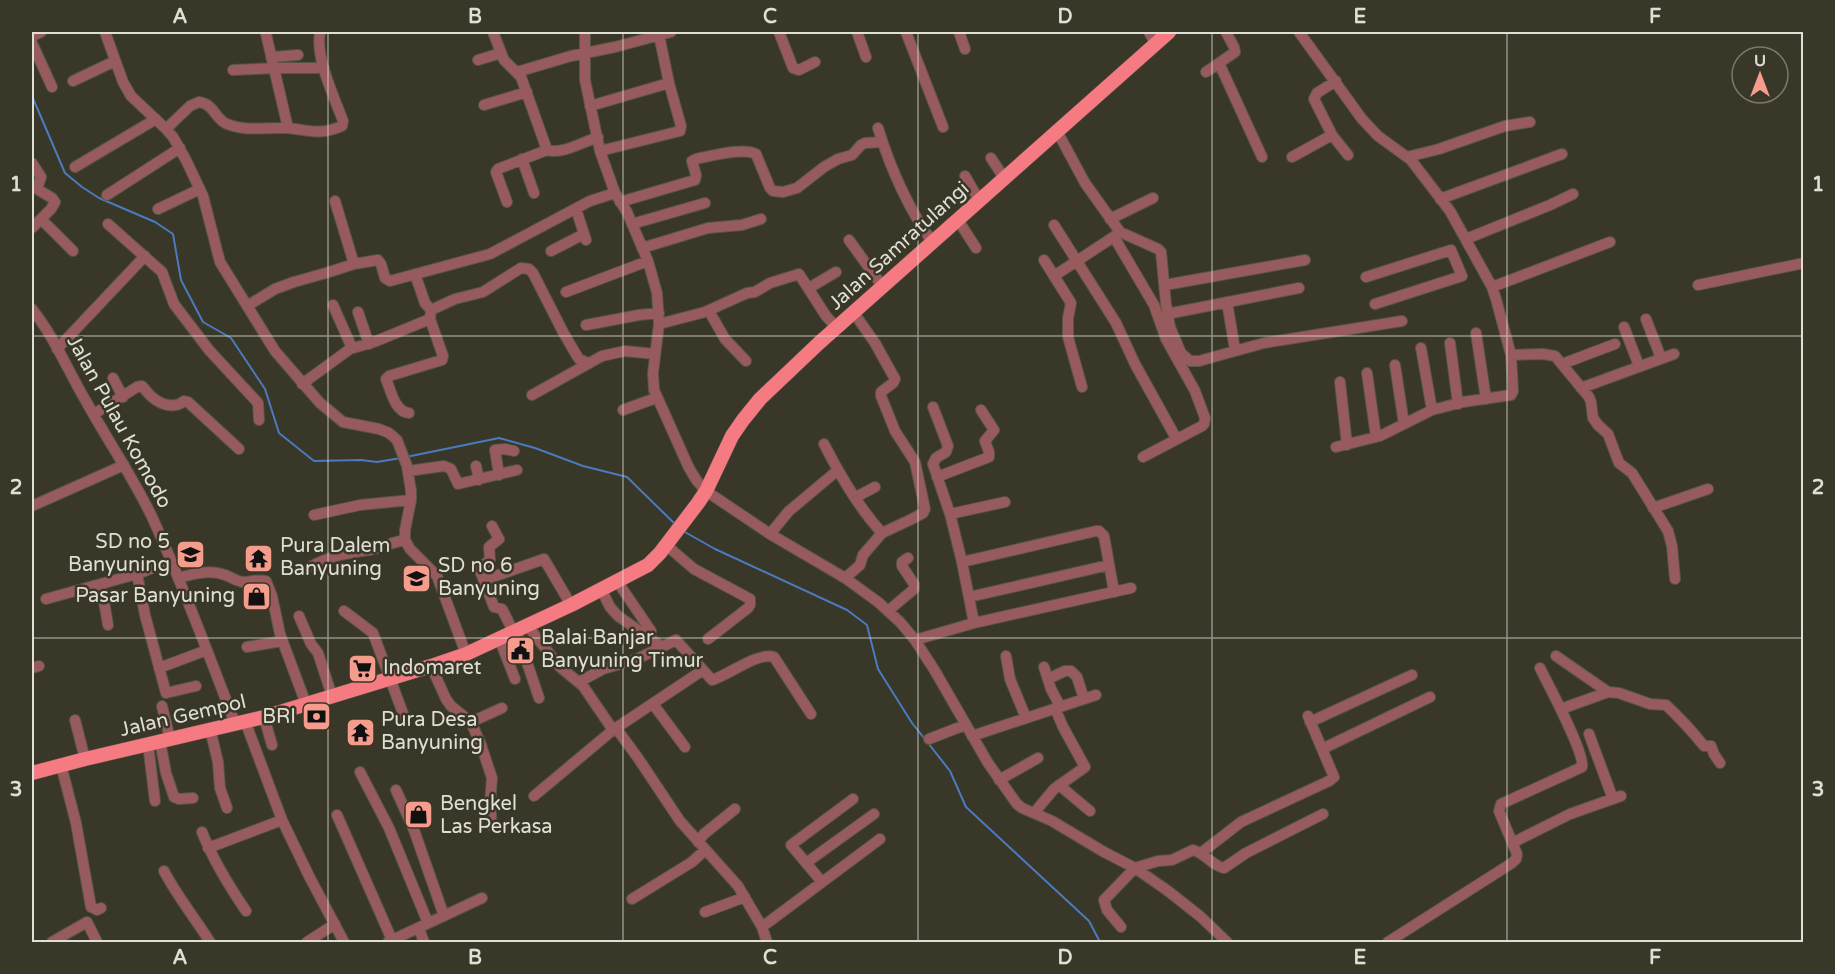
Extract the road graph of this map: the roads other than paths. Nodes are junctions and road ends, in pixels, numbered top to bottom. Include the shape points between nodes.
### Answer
1 (41, 32) edge
2 (105, 32) edge
3 (320, 32) edge
4 (493, 32) edge
5 (585, 32) edge
6 (671, 32) edge
7 (780, 32) edge
8 (857, 32) edge
9 (906, 32) edge
10 (959, 32) edge
11 (1169, 32) edge
12 (1226, 32) edge
13 (1299, 32) edge
14 (266, 34) dead end
15 (659, 34) junction
16 (32, 36) edge
17 (1152, 37) edge
18 (32, 44) edge
19 (965, 49) dead end
20 (501, 53) junction
21 (585, 54) junction
22 (298, 55) dead end
23 (866, 57) dead end
24 (478, 60) dead end
25 (115, 61) junction
26 (272, 62) junction
27 (815, 62) dead end
28 (1219, 63) junction
29 (324, 68) junction
30 (233, 70) dead end
31 (517, 72) junction
32 (1206, 72) dead end
33 (73, 81) dead end
34 (1336, 81) junction
35 (669, 83) junction
36 (52, 87) dead end
37 (527, 92) junction
38 (484, 105) dead end
39 (590, 106) junction
40 (156, 119) junction
41 (1530, 122) dead end
42 (943, 127) dead end
43 (288, 128) junction
44 (878, 128) dead end
45 (166, 129) junction
46 (1057, 131) junction
47 (1332, 135) junction
48 (598, 138) junction
49 (882, 142) junction
50 (180, 148) junction
51 (547, 150) junction
52 (600, 151) junction
53 (1562, 154) dead end
54 (1348, 155) dead end
55 (1262, 157) dead end
56 (1292, 157) dead end
57 (1407, 157) junction
58 (990, 158) dead end
59 (522, 159) junction
60 (32, 163) edge
61 (75, 167) dead end
62 (965, 176) dead end
63 (1004, 178) junction
64 (200, 189) junction
65 (534, 193) dead end
66 (1573, 194) dead end
67 (107, 195) dead end
68 (617, 197) junction
69 (1153, 198) dead end
70 (1440, 199) junction
71 (979, 200) junction
72 (335, 201) dead end
73 (507, 202) dead end
74 (705, 203) dead end
75 (158, 209) dead end
76 (576, 209) junction
77 (41, 219) junction
78 (761, 219) dead end
79 (1110, 219) junction
80 (958, 220) junction
81 (108, 224) dead end
82 (632, 224) junction
83 (1054, 225) dead end
84 (32, 228) edge
85 (1117, 235) junction
86 (1466, 239) junction
87 (849, 240) dead end
88 (1610, 242) dead end
89 (933, 243) junction
90 (642, 248) junction
91 (976, 248) dead end
92 (1472, 249) junction
93 (73, 250) dead end
94 (551, 251) dead end
95 (145, 256) junction
96 (1455, 259) junction
97 (1044, 260) dead end
98 (648, 261) junction
99 (1077, 261) junction
100 (1305, 261) dead end
101 (1803, 263) edge
102 (354, 264) junction
103 (836, 272) dead end
104 (415, 274) junction
105 (1054, 276) junction
106 (1366, 277) dead end
107 (1164, 285) junction
108 (1698, 285) dead end
109 (883, 287) junction
110 (1492, 287) junction
111 (809, 288) junction
112 (1299, 288) dead end
113 (566, 292) dead end
114 (1227, 302) junction
115 (1375, 304) dead end
116 (333, 305) dead end
117 (247, 306) junction
118 (32, 309) edge
119 (709, 310) junction
120 (358, 312) dead end
121 (854, 313) junction
122 (1167, 314) junction
123 (431, 315) junction
124 (659, 319) junction
125 (1646, 319) dead end
126 (1402, 321) dead end
127 (586, 325) dead end
128 (1624, 327) dead end
129 (837, 328) junction
130 (1476, 333) dead end
131 (1450, 343) dead end
132 (369, 344) junction
133 (1614, 344) dead end
134 (352, 348) junction
135 (1420, 348) dead end
136 (57, 349) junction
137 (1235, 350) junction
138 (655, 354) junction
139 (1674, 354) dead end
140 (1511, 355) junction
141 (1661, 358) junction
142 (746, 361) dead end
143 (588, 363) junction
144 (1562, 364) junction
145 (1395, 365) dead end
146 (1639, 366) junction
147 (1367, 373) dead end
148 (112, 378) dead end
149 (1340, 382) dead end
150 (302, 384) junction
151 (1082, 387) dead end
152 (1581, 388) junction
153 (532, 395) dead end
154 (123, 397) junction
155 (656, 398) junction
156 (1486, 399) junction
157 (1458, 404) junction
158 (933, 407) dead end
159 (623, 410) dead end
160 (981, 410) dead end
161 (1432, 410) junction
162 (409, 413) dead end
163 (94, 414) junction
164 (259, 420) dead end
165 (1404, 424) junction
166 (1376, 437) junction
167 (1176, 438) junction
168 (824, 444) dead end
169 (240, 449) dead end
170 (514, 451) dead end
171 (1143, 457) dead end
172 (124, 465) junction
173 (476, 466) dead end
174 (407, 469) junction
175 (838, 470) junction
176 (517, 471) dead end
177 (500, 475) junction
178 (938, 477) junction
179 (479, 480) junction
180 (875, 487) dead end
181 (1708, 489) dead end
182 (706, 491) junction
183 (856, 497) junction
184 (411, 500) junction
185 (1005, 502) dead end
186 (32, 506) edge
187 (1653, 508) junction
188 (950, 513) junction
189 (314, 515) dead end
190 (689, 516) joint
191 (492, 526) dead end
192 (882, 533) junction
193 (770, 534) junction
194 (405, 540) junction
195 (666, 545) junction
196 (908, 558) dead end
197 (171, 561) junction
198 (962, 562) junction
199 (1109, 565) junction
200 (310, 567) dead end
201 (137, 574) junction
202 (178, 578) junction
203 (845, 578) junction
204 (1675, 579) dead end
205 (484, 580) junction
206 (617, 581) junction
207 (101, 584) junction
208 (1131, 588) dead end
209 (601, 589) junction
210 (1114, 592) junction
211 (969, 597) junction
212 (46, 599) dead end
213 (571, 604) junction
214 (344, 611) dead end
215 (888, 611) junction
216 (299, 616) dead end
217 (974, 623) junction
218 (108, 626) dead end
219 (519, 629) junction
220 (651, 632) dead end
221 (499, 638) junction
222 (708, 639) dead end
223 (915, 640) junction
224 (282, 641) junction
225 (661, 646) junction
226 (247, 647) dead end
227 (207, 650) junction
228 (466, 654) junction
229 (1006, 656) dead end
230 (1556, 656) dead end
231 (431, 666) junction
232 (159, 668) junction
233 (1044, 668) dead end
234 (1540, 668) dead end
235 (703, 670) junction
236 (1412, 675) dead end
237 (391, 678) junction
238 (515, 679) dead end
239 (1048, 679) junction
240 (579, 682) junction
241 (196, 686) dead end
242 (1608, 692) junction
243 (1096, 695) dead end
244 (332, 696) junction
245 (1430, 697) dead end
246 (539, 698) dead end
247 (1084, 699) junction
248 (306, 704) junction
249 (653, 704) junction
250 (162, 706) dead end
251 (1058, 707) junction
252 (502, 708) dead end
253 (1561, 709) junction
254 (811, 714) dead end
255 (404, 716) dead end
256 (264, 717) junction
257 (1026, 718) junction
258 (75, 720) dead end
259 (240, 722) junction
260 (471, 722) junction
261 (965, 725) junction
262 (210, 729) junction
263 (614, 729) junction
264 (1571, 733) junction
265 (972, 736) junction
266 (929, 739) dead end
267 (159, 741) junction
268 (272, 745) dead end
269 (685, 747) dead end
270 (1322, 749) junction
271 (1038, 758) dead end
272 (85, 759) junction
273 (1720, 763) dead end
274 (61, 765) junction
275 (360, 772) dead end
276 (32, 773) edge
277 (999, 780) junction
278 (1059, 785) junction
279 (396, 790) dead end
280 (534, 796) dead end
281 (193, 798) dead end
282 (853, 799) dead end
283 (155, 801) dead end
284 (227, 808) dead end
285 (735, 809) dead end
286 (1090, 811) dead end
287 (1034, 813) junction
288 (874, 814) dead end
289 (1323, 814) dead end
290 (337, 815) dead end
291 (282, 820) junction
292 (492, 826) dead end
293 (202, 832) dead end
294 (880, 839) dead end
295 (1512, 843) junction
296 (702, 846) junction
297 (208, 848) junction
298 (1201, 853) junction
299 (806, 863) junction
300 (1135, 868) junction
301 (164, 871) dead end
302 (822, 882) junction
303 (482, 897) dead end
304 (745, 897) junction
305 (632, 899) dead end
306 (101, 908) dead end
307 (246, 911) dead end
308 (705, 912) dead end
309 (444, 916) junction
310 (335, 924) junction
311 (423, 926) junction
312 (762, 927) junction
313 (1120, 927) dead end
314 (1404, 939) edge
315 (390, 941) edge
316 (52, 942) edge
317 (97, 942) edge
318 (210, 942) edge
319 (307, 942) edge
320 (345, 942) edge
321 (424, 942) edge
322 (767, 942) edge
323 (1227, 942) edge
324 (1388, 942) edge

1 - 16 street
2 - 25 street
3 - 29 street
4 - 20 street
5 - 21 street
6 - 15 street
7 - 27 street via 793,68 799,70
8 - 23 street
9 - 42 street
10 - 19 street
11 - 17 main road, Jalan Samratulangi
12 - 28 street via 1235,50
13 - 34 street
14 - 26 street
15 - 21 street
15 - 35 street
17 - 46 main road, Jalan Samratulangi
18 - 36 street
20 - 24 street
20 - 31 street
21 - 31 street
21 - 39 street
22 - 26 street
25 - 33 street
25 - 40 street via 131,96
26 - 29 street
26 - 30 street
26 - 43 street
28 - 32 street
28 - 55 street
29 - 43 street via 343,124 319,132
31 - 37 street
34 - 47 street via 1314,99
34 - 57 street via 1375,134
35 - 39 street
35 - 52 street via 680,131
37 - 38 street
37 - 51 street
39 - 48 street
40 - 45 street
40 - 61 street
41 - 57 street
43 - 45 street via 228,125 209,105 199,102
44 - 49 street
45 - 50 street
46 - 63 main road, Jalan Samratulangi
46 - 79 street
47 - 54 street
47 - 56 street
48 - 51 street via 552,152
48 - 52 street
49 - 68 street via 861,145 852,155 833,162 790,191 770,189 756,154 743,151 692,161 695,180
49 - 89 street via 901,192
50 - 64 street
50 - 67 street
51 - 59 street
52 - 68 street
53 - 70 street
57 - 70 street
58 - 63 street
59 - 65 street
59 - 73 street via 496,170
60 - 77 street via 40,177 37,189 55,202
62 - 71 street
63 - 71 main road, Jalan Samratulangi
64 - 75 street
64 - 117 street via 220,262
66 - 86 street
68 - 76 street via 590,201
68 - 82 street
69 - 79 street
70 - 86 street
71 - 80 main road, Jalan Samratulangi
72 - 102 street
74 - 82 street
76 - 94 street via 585,237
76 - 104 street via 490,254
77 - 84 street
77 - 93 street
78 - 90 street via 708,228
79 - 85 street
80 - 89 main road, Jalan Samratulangi
80 - 91 street
81 - 95 street
82 - 90 street
83 - 99 street
85 - 99 street
85 - 107 street via 1158,249
85 - 167 street via 1154,305 1166,339 1205,418 1202,426
86 - 92 street
87 - 109 street
88 - 110 street
89 - 109 main road, Jalan Samratulangi
90 - 98 street
92 - 96 street
92 - 110 street
95 - 136 street
95 - 164 street via 162,272 174,304 209,350 258,403
96 - 106 street via 1451,250
96 - 115 street via 1462,276
97 - 105 street
98 - 113 street
98 - 124 street via 657,292
99 - 105 street
99 - 167 street via 1116,323
100 - 107 street
101 - 108 street
102 - 104 street via 378,260 390,280
102 - 117 street via 284,285
103 - 111 street
104 - 123 street
105 - 151 street via 1071,303 1068,337
107 - 122 street
109 - 121 main road, Jalan Samratulangi
110 - 140 street
111 - 119 street via 798,274
111 - 129 street
112 - 114 street
114 - 122 street
114 - 137 street
116 - 134 street
117 - 150 street via 275,351
118 - 136 street, Jalan Pulau Komodo
119 - 124 street
119 - 142 street via 725,339
120 - 132 street
121 - 129 main road, Jalan Samratulangi
121 - 192 street via 895,379 881,396 915,462 925,507 923,513
122 - 137 street via 1181,353 1190,361
123 - 132 street
123 - 143 street via 454,299 483,292 521,268 529,269 577,356
123 - 162 street via 442,360 386,380 399,410
124 - 127 street via 639,315
124 - 138 street
125 - 141 street
126 - 137 street
128 - 146 street
129 - 182 main road, Jalan Samratulangi via 786,373 743,420
130 - 156 street
131 - 157 street
132 - 134 street
133 - 144 street
134 - 150 street
135 - 161 street
136 - 163 street, Jalan Pulau Komodo
138 - 143 street via 625,351
138 - 155 street
139 - 141 street
140 - 144 street via 1548,354
140 - 156 street via 1512,394
141 - 146 street
143 - 153 street
144 - 152 street
145 - 165 street
146 - 152 street
147 - 166 street
148 - 154 street
149 - 166 street via 1341,446
150 - 174 street via 343,422 389,433 397,440
152 - 187 street via 1591,402 1595,422 1610,438 1618,463 1632,473
154 - 163 street
154 - 169 street via 140,386 153,398 173,406 188,402
155 - 159 street
155 - 182 street via 689,468
156 - 157 street
157 - 161 street
158 - 178 street via 948,446 934,460
160 - 178 street via 994,430 985,441 989,457
161 - 165 street
163 - 172 street, Jalan Pulau Komodo
165 - 166 street
167 - 171 street
168 - 175 street
170 - 177 street via 495,450
172 - 186 street
172 - 197 street, Jalan Pulau Komodo
173 - 179 street
174 - 179 street via 444,466 451,469 458,484
174 - 184 street
175 - 183 street
175 - 193 street via 789,511
176 - 177 street
177 - 179 street
178 - 188 street
180 - 183 street
181 - 187 street
182 - 190 main road, Jalan Samratulangi
182 - 193 street
183 - 192 street
184 - 189 street
184 - 194 street
185 - 188 street
187 - 204 street via 1671,539
188 - 198 street
190 - 195 main road, Jalan Gempol
191 - 205 street via 499,539 489,547 490,560 480,567
192 - 203 street via 863,555 860,565
193 - 203 street
194 - 200 street via 345,553
194 - 228 street via 437,576
195 - 206 main road, Jalan Gempol via 648,565
195 - 222 street via 694,569 750,599 748,608
196 - 215 street via 902,566 914,589
197 - 201 street
197 - 202 street, Jalan Pulau Komodo
198 - 199 street via 1099,531 1104,537
198 - 211 street
199 - 210 street
199 - 211 street
201 - 207 street
201 - 232 street
202 - 224 street via 211,572 241,582 264,580
202 - 227 street, Jalan Pulau Komodo
203 - 215 street
205 - 213 street via 544,560
205 - 219 street via 494,607 502,609
206 - 209 main road, Jalan Gempol
206 - 220 street
207 - 212 street
207 - 218 street
208 - 210 street
209 - 213 main road, Jalan Gempol
209 - 225 street via 618,616
210 - 217 street
211 - 217 street
213 - 219 main road, Jalan Gempol
214 - 237 street via 373,633
215 - 223 street
216 - 244 street via 318,653
217 - 223 street
219 - 221 main road, Jalan Gempol
219 - 240 street
219 - 246 street
221 - 228 main road, Jalan Gempol
221 - 238 street
223 - 261 street
224 - 226 street
224 - 248 street
225 - 235 street via 676,640
225 - 240 street
227 - 232 street
227 - 259 street, Jalan Pulau Komodo
228 - 231 main road, Jalan Gempol
229 - 257 street via 1010,679
230 - 242 street
231 - 237 main road, Jalan Gempol
231 - 260 street via 446,699
232 - 241 street via 166,693
233 - 239 street
234 - 253 street
235 - 249 street
235 - 254 street via 714,680 772,656
236 - 270 street via 1309,719
237 - 244 main road, Jalan Gempol
237 - 255 street
239 - 247 street via 1071,671 1077,676
239 - 251 street
240 - 263 street
242 - 253 street
242 - 273 street via 1666,705 1704,746 1711,746
243 - 247 street
244 - 248 main road, Jalan Gempol
245 - 270 street
247 - 251 street
248 - 256 main road, Jalan Gempol
249 - 263 street
249 - 269 street
250 - 267 street
251 - 257 street
251 - 278 street via 1063,727 1085,768
252 - 260 street
253 - 264 street
256 - 259 main road, Jalan Gempol
256 - 268 street
257 - 265 street
258 - 272 street
259 - 262 main road, Jalan Gempol
259 - 291 street, Jalan Pulau Komodo
260 - 292 street via 492,773
261 - 265 street
261 - 266 street
262 - 267 main road, Jalan Gempol
262 - 284 street
263 - 280 street
263 - 296 street
264 - 295 street via 1582,767 1500,806 1498,811
264 - 295 street via 1587,731 1617,798 1570,814
265 - 277 street
267 - 272 main road, Jalan Gempol
267 - 281 street via 174,797
267 - 283 street
270 - 298 street via 1334,777 1241,822
271 - 277 street
272 - 274 main road, Jalan Gempol
274 - 276 main road, Jalan Gempol
274 - 306 street via 91,908
275 - 311 street via 389,828
277 - 287 street via 1017,804
278 - 286 street
278 - 287 street
279 - 309 street
282 - 299 street via 791,845
285 - 296 street via 704,834
287 - 300 street
288 - 299 street
289 - 298 street via 1224,868
290 - 315 street
291 - 297 street
291 - 310 street, Jalan Pulau Komodo
293 - 297 street
294 - 302 street
295 - 314 street via 1517,857 1512,863
296 - 304 street
296 - 305 street via 692,862
297 - 307 street
298 - 300 street via 1189,851 1172,860
299 - 302 street
300 - 313 street via 1104,900
300 - 323 street via 1201,917
301 - 318 street
302 - 312 street
303 - 309 street
304 - 308 street
304 - 312 street
309 - 311 street
310 - 319 street
310 - 320 street, Jalan Pulau Komodo
311 - 315 street
311 - 321 street
312 - 322 street
314 - 324 street
316 - 317 street via 87,922

